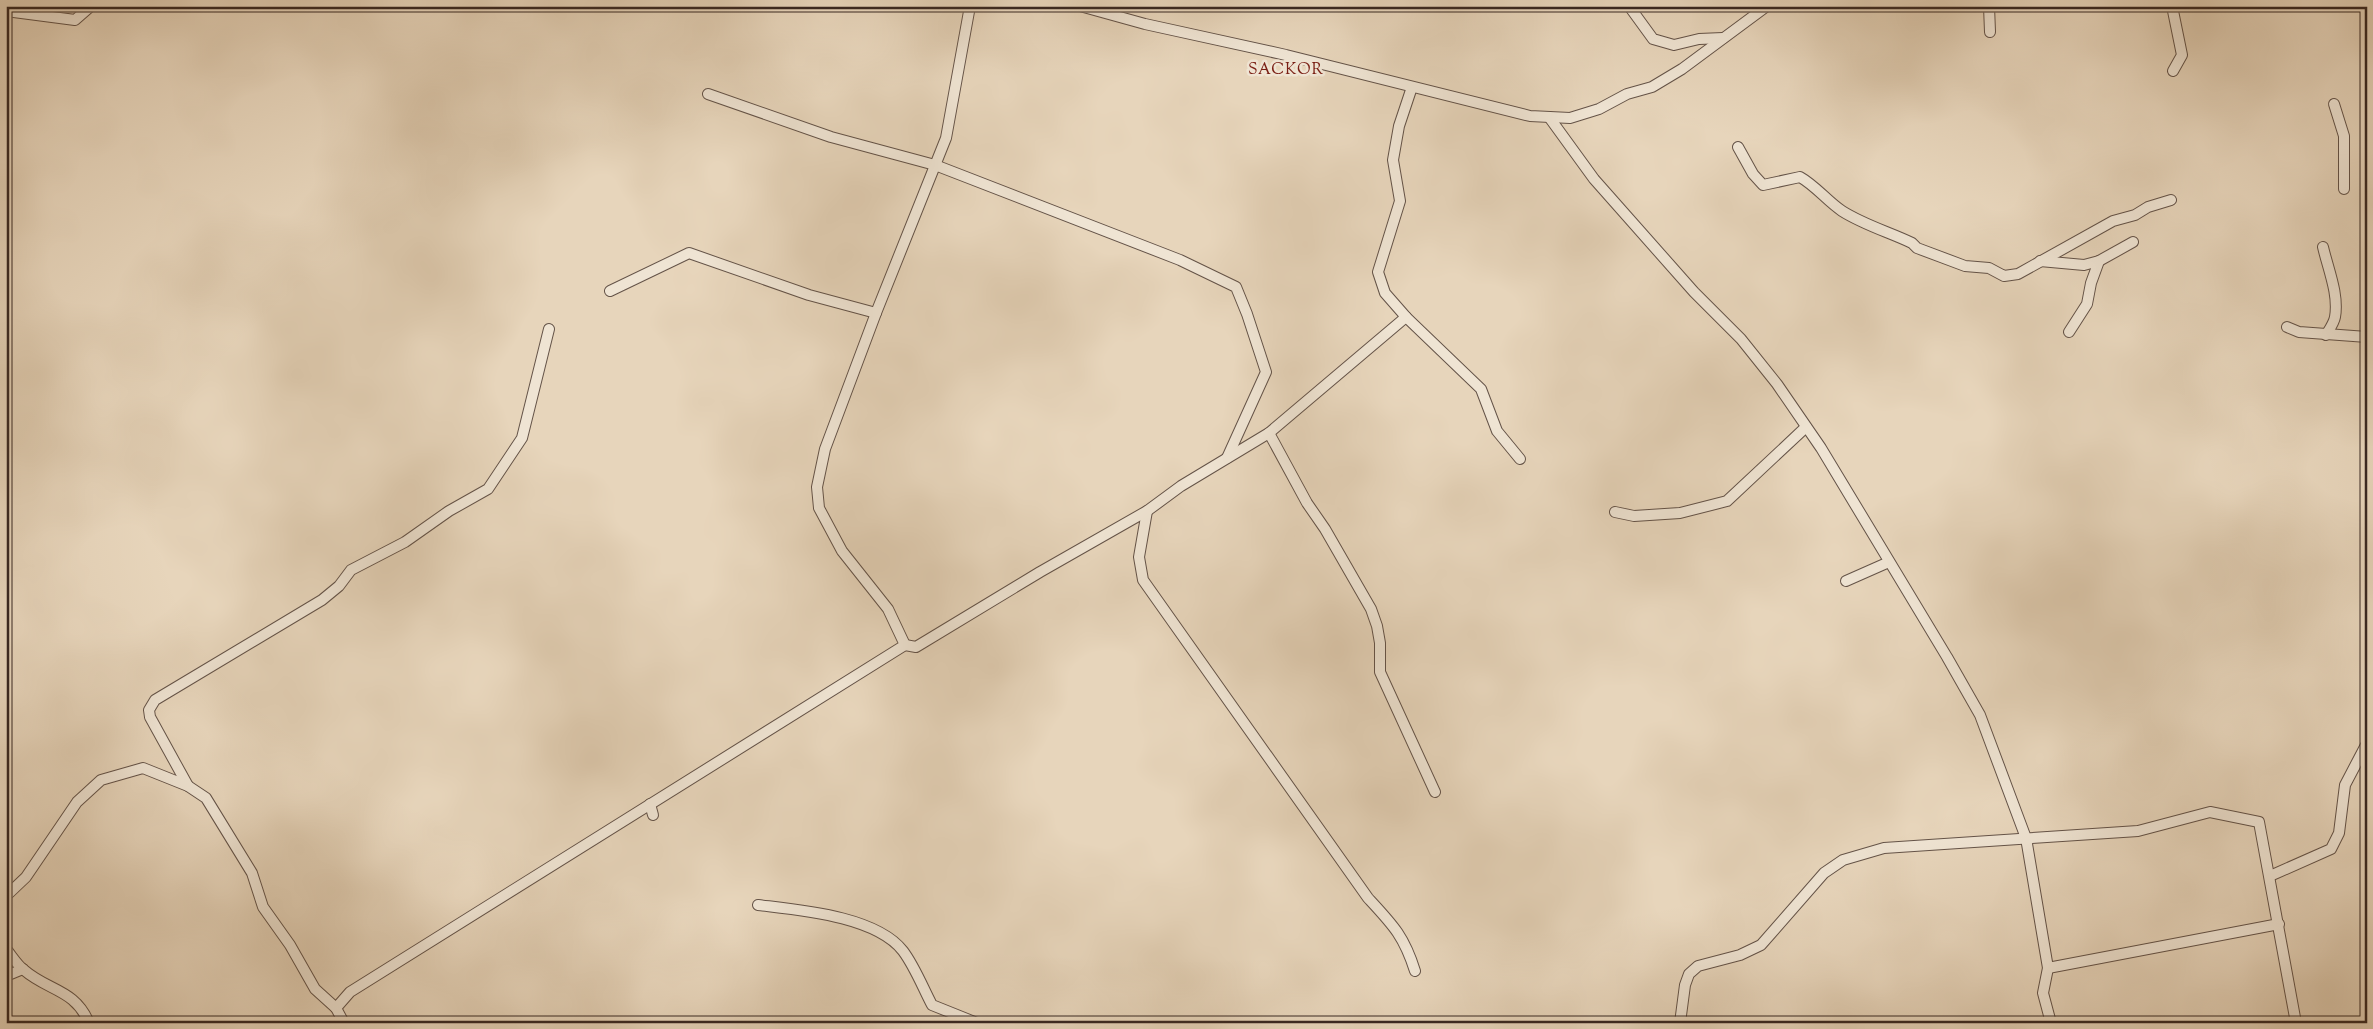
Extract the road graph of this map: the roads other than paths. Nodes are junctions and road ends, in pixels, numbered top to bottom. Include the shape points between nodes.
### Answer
1 (91, 6) edge
2 (970, 6) edge
3 (1080, 6) edge
4 (1629, 6) edge
5 (1767, 6) edge
6 (1989, 6) edge
7 (2172, 6) edge
8 (6, 11) edge
9 (1990, 32) dead end
10 (1724, 38) junction
11 (2173, 71) dead end
12 (1412, 87) junction
13 (708, 94) dead end
14 (2334, 104) dead end
15 (1548, 117) junction
16 (1738, 147) dead end
17 (935, 165) junction
18 (2344, 189) dead end
19 (2172, 200) dead end
20 (2133, 242) dead end
21 (2323, 247) dead end
22 (2040, 261) junction
23 (2099, 261) junction
24 (610, 291) dead end
25 (876, 313) junction
26 (1406, 317) junction
27 (2287, 327) dead end
28 (549, 329) dead end
29 (2069, 332) dead end
30 (2326, 335) junction
31 (2367, 338) edge
32 (1806, 427) junction
33 (1269, 433) junction
34 (1227, 458) junction
35 (1520, 459) dead end
36 (1147, 511) junction
37 (1615, 512) dead end
38 (1889, 562) junction
39 (1846, 581) dead end
40 (905, 645) junction
41 (2367, 743) edge
42 (188, 786) junction
43 (1434, 792) dead end
44 (650, 804) junction
45 (653, 815) dead end
46 (2026, 838) junction
47 (2270, 876) junction
48 (6, 896) edge
49 (758, 905) dead end
50 (2279, 924) junction
51 (6, 949) edge
52 (2048, 968) junction
53 (22, 969) junction
54 (1416, 972) dead end
55 (6, 976) edge
56 (336, 1008) junction
57 (88, 1023) edge
58 (344, 1023) edge
59 (977, 1023) edge
60 (1680, 1023) edge
61 (2052, 1023) edge
62 (2296, 1023) edge

1 - 8 street via 75,20
2 - 17 street via 946,138
3 - 12 street
4 - 10 street via 1654,39 1674,45
5 - 10 street
6 - 9 street
7 - 11 street via 2182,55
10 - 15 street via 1652,87 1570,118
12 - 15 street via 1530,116
12 - 26 street via 1399,126 1393,160 1400,201 1378,272 1385,294
13 - 17 street via 831,137
14 - 18 street via 2344,136
15 - 32 street via 1594,179 1694,292 1741,338 1778,384
16 - 22 street via 1763,185 1800,177 1840,210 1865,224 1912,242 1917,248 1965,266 1990,268 2004,276 2018,274
17 - 25 street
17 - 34 street via 1180,260 1236,286 1266,372
19 - 22 street via 2113,221
20 - 23 street
21 - 30 street via 2335,304 2335,318
22 - 23 street via 2084,265
23 - 29 street via 2087,304
24 - 25 street via 689,253 809,295
25 - 40 street via 825,449 817,487 818,508 842,551 888,609
26 - 33 street
26 - 35 street via 1480,389 1497,432
27 - 30 street
28 - 42 street via 522,438 488,489 405,542 350,570 339,586 322,600 155,700 149,710 150,717
30 - 31 street
32 - 37 street via 1727,501 1680,513 1634,516
32 - 38 street
33 - 34 street
33 - 43 street via 1371,609 1380,643 1380,672
34 - 36 street
36 - 40 street via 916,647
36 - 54 street via 1139,557 1143,580 1368,898 1397,928
38 - 39 street
38 - 46 street via 1980,715
40 - 44 street
41 - 47 street via 2345,785 2339,833 2331,849
42 - 48 street via 143,768 101,780 77,802 26,876
42 - 56 street via 206,798 252,873 263,907 315,988
44 - 45 street
44 - 56 street via 350,992
46 - 47 street via 2138,831 2210,812 2259,822
46 - 52 street
46 - 60 street via 1884,848 1843,860 1824,874 1761,945 1740,955 1698,966 1689,974
47 - 50 street
49 - 59 street via 834,915 885,936 902,950 932,1006
50 - 52 street
50 - 62 street
51 - 53 street
52 - 61 street via 2043,993
53 - 55 street
53 - 57 street via 46,985 68,994 85,1013
56 - 58 street

